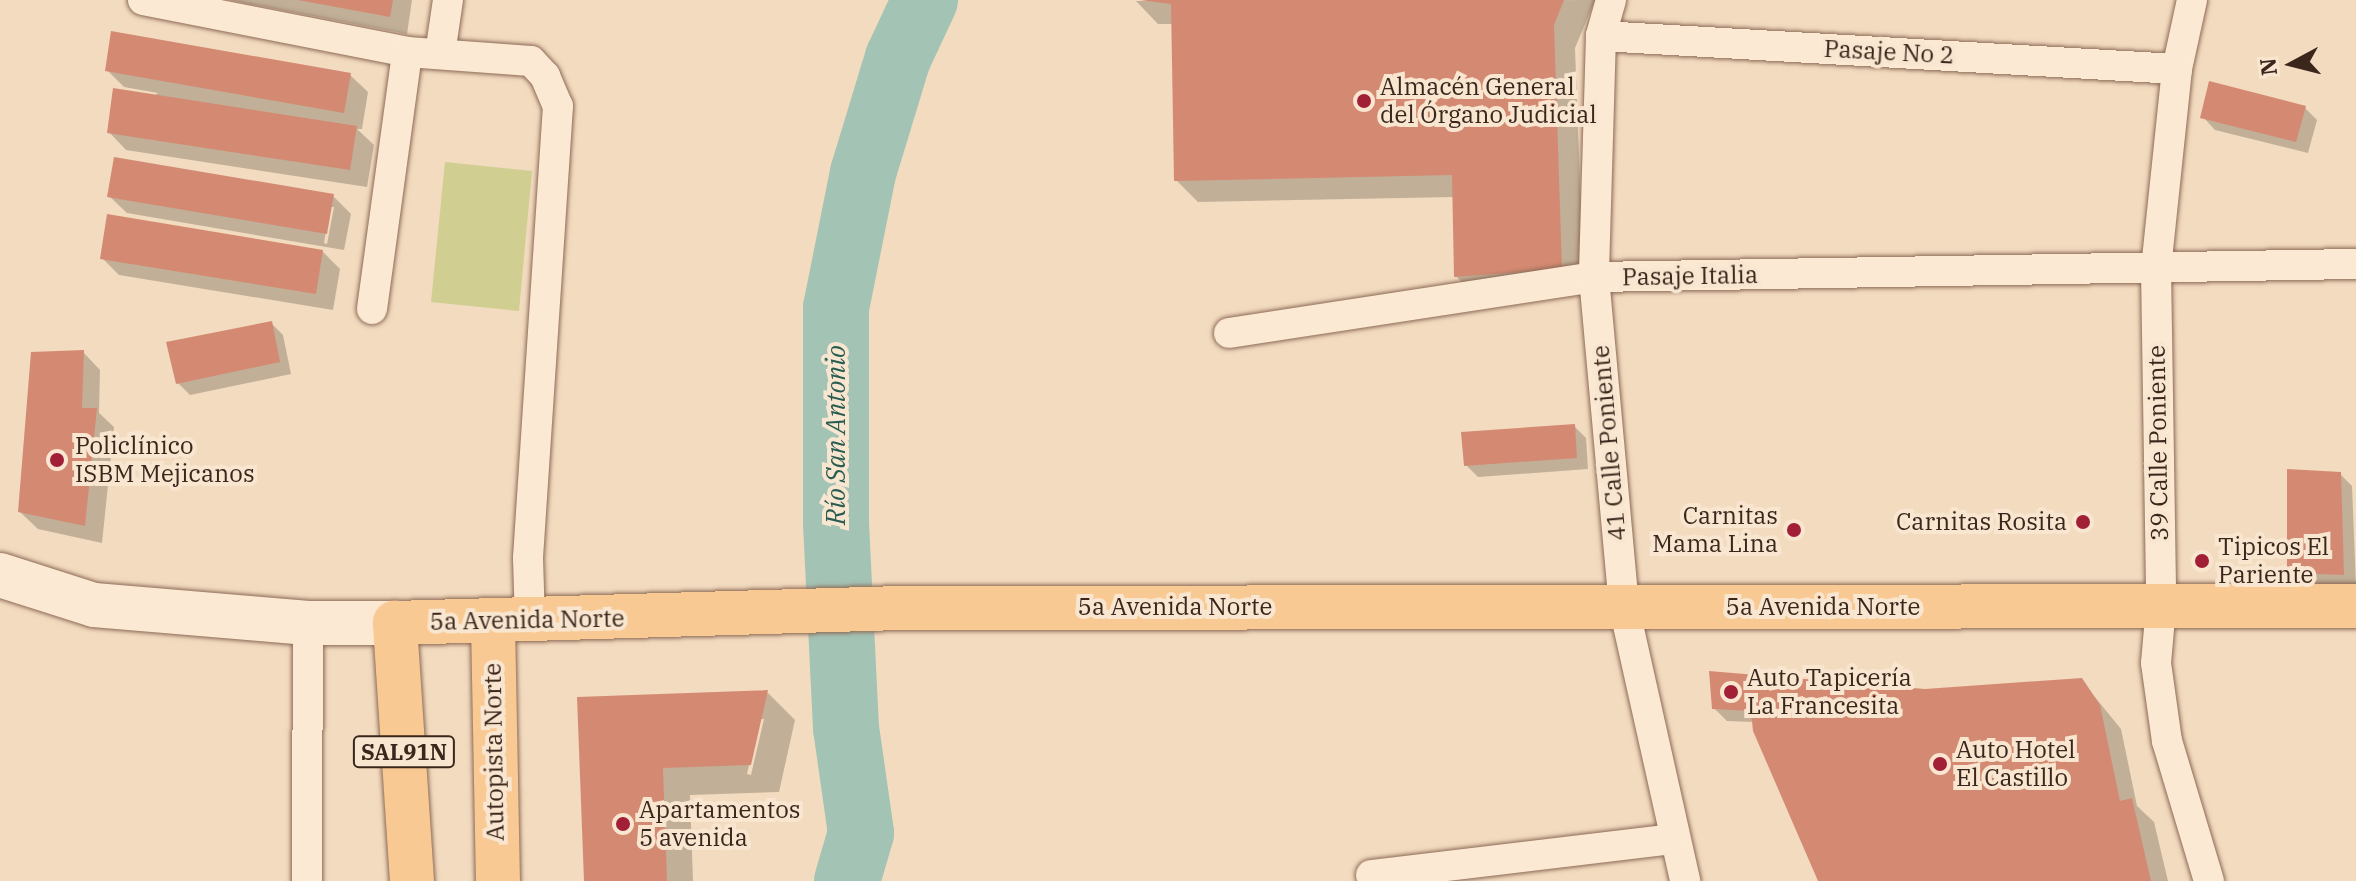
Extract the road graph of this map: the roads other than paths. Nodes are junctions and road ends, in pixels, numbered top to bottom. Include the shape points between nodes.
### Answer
1 (143, 0) edge
2 (448, 0) edge
3 (1611, 0) edge
4 (2192, 0) edge
5 (1601, 36) junction
6 (407, 52) junction
7 (440, 54) junction
8 (2177, 69) junction
9 (2356, 264) edge
10 (2156, 269) junction
11 (1594, 277) junction
12 (372, 309) dead end
13 (1229, 333) dead end
14 (0, 575) edge
15 (2161, 606) junction
16 (2356, 606) edge
17 (1624, 607) junction
18 (511, 622) junction
19 (308, 623) junction
20 (395, 623) junction
21 (1674, 839) junction
22 (1371, 875) dead end
23 (307, 881) edge
24 (412, 881) edge
25 (498, 881) edge
26 (1685, 881) edge
27 (2209, 881) edge

1 - 6 street
2 - 7 street
3 - 5 street, 41 Calle Poniente
4 - 8 street, 39 Calle Poniente
5 - 8 street, Pasaje No 2
5 - 11 street, 41 Calle Poniente
6 - 7 street
6 - 12 street
7 - 18 street via 531,61 545,76 558,106 528,558
8 - 10 street, 39 Calle Poniente
9 - 10 street, Pasaje Italia
10 - 11 street, Pasaje Italia
10 - 15 street, 39 Calle Poniente
11 - 13 street, Pasaje Italia
11 - 17 street, 41 Calle Poniente
14 - 19 main road, 5a Avenida Norte via 94,605
15 - 16 main road, 5a Avenida Norte
15 - 17 main road, 5a Avenida Norte
15 - 27 street, 39 Calle Poniente via 2156,663 2167,741
17 - 18 main road, 5a Avenida Norte via 894,608
17 - 21 street, 41 Calle Poniente
18 - 20 main road, 5a Avenida Norte
18 - 25 main road, Autopista Norte
19 - 20 main road, 5a Avenida Norte
19 - 23 street
20 - 24 main road, SAL91N
21 - 22 street
21 - 26 street, 41 Calle Poniente

